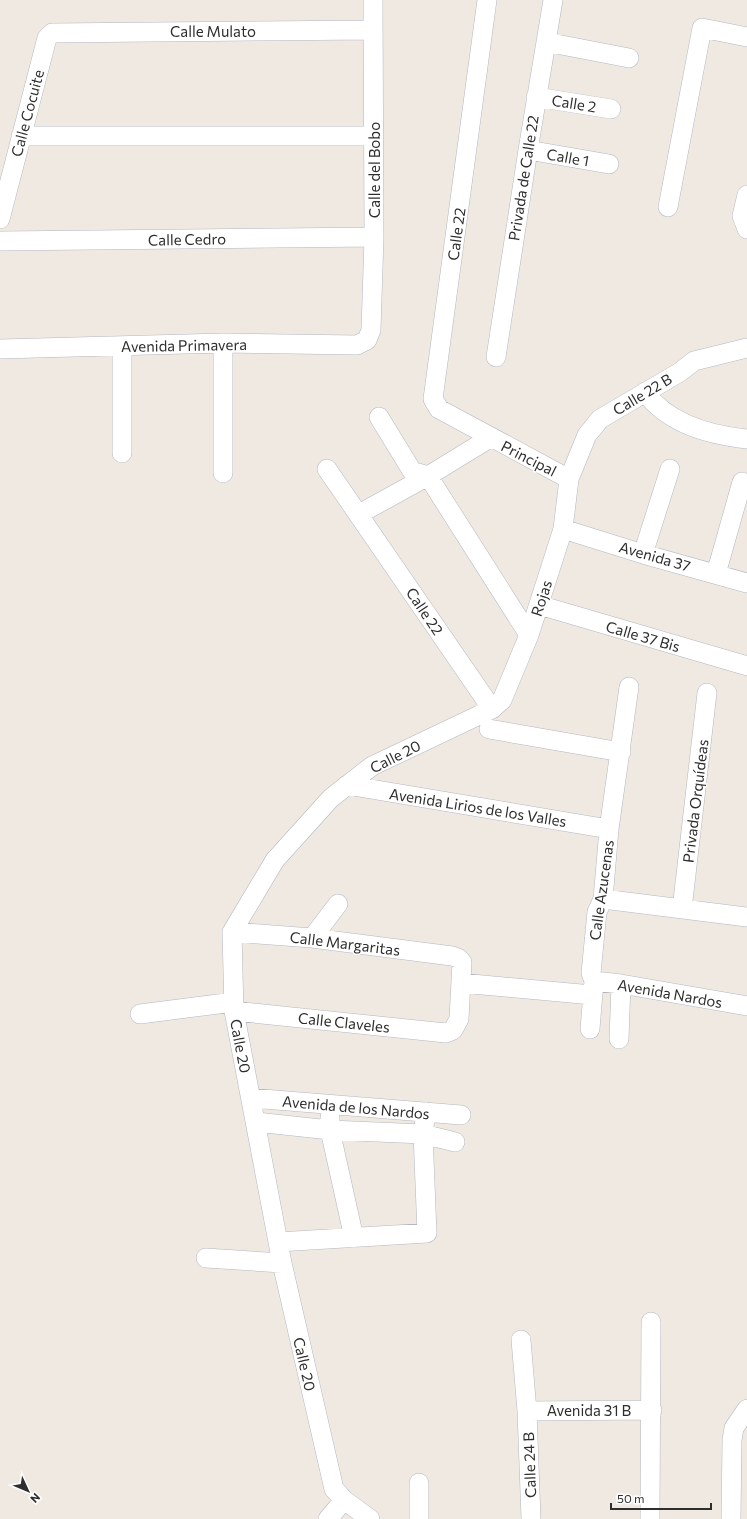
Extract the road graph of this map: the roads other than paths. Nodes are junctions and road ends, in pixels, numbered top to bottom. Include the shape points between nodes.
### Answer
1 (373, 0) edge
2 (486, 0) edge
3 (553, 0) edge
4 (373, 30) junction
5 (52, 33) joint
6 (747, 37) edge
7 (546, 42) junction
8 (629, 58) dead end
9 (536, 97) junction
10 (611, 109) dead end
11 (22, 136) junction
12 (374, 136) junction
13 (528, 150) junction
14 (609, 164) dead end
15 (747, 195) edge
16 (668, 207) dead end
17 (0, 219) edge
18 (747, 229) edge
19 (374, 237) junction
20 (0, 240) edge
21 (367, 340) joint
22 (223, 343) junction
23 (122, 346) junction
24 (747, 348) edge
25 (0, 349) edge
26 (496, 357) dead end
27 (644, 392) junction
28 (379, 417) dead end
29 (490, 438) junction
30 (747, 439) edge
31 (122, 453) dead end
32 (327, 469) dead end
33 (670, 469) dead end
34 (224, 474) dead end
35 (428, 476) junction
36 (569, 479) junction
37 (742, 482) dead end
38 (358, 514) junction
39 (563, 529) junction
40 (643, 554) junction
41 (716, 574) junction
42 (747, 583) edge
43 (539, 606) junction
44 (529, 635) junction
45 (747, 666) edge
46 (629, 687) dead end
47 (707, 693) dead end
48 (492, 708) junction
49 (489, 729) dead end
50 (621, 752) junction
51 (347, 785) junction
52 (609, 829) junction
53 (603, 899) junction
54 (338, 904) dead end
55 (682, 908) junction
56 (747, 917) edge
57 (232, 932) junction
58 (312, 938) junction
59 (461, 983) junction
60 (621, 984) junction
61 (593, 988) junction
62 (747, 1006) edge
63 (234, 1007) junction
64 (140, 1014) dead end
65 (590, 1029) dead end
66 (619, 1039) dead end
67 (251, 1098) junction
68 (330, 1106) junction
69 (426, 1112) junction
70 (461, 1115) dead end
71 (256, 1122) junction
72 (330, 1130) junction
73 (423, 1134) junction
74 (455, 1142) dead end
75 (354, 1238) junction
76 (278, 1242) junction
77 (206, 1258) dead end
78 (282, 1263) junction
79 (651, 1322) dead end
80 (522, 1340) dead end
81 (747, 1409) edge
82 (652, 1410) junction
83 (527, 1411) junction
84 (419, 1483) dead end
85 (344, 1500) junction
86 (328, 1519) edge
87 (370, 1519) edge
88 (419, 1519) edge
89 (531, 1519) edge
90 (650, 1519) edge
91 (731, 1519) edge

1 - 4 street, Calle del Bobo
2 - 29 street, Calle 22 via 433,399 439,409
3 - 7 street, Privada de Calle 22
4 - 5 street, Calle Mulato
4 - 12 street, Calle del Bobo
5 - 11 street, Calle Cocuite via 47,38
6 - 16 street via 702,28
7 - 8 street
7 - 9 street, Privada de Calle 22
9 - 10 street, Calle 2
9 - 13 street, Privada de Calle 22
11 - 12 street
11 - 17 street, Calle Cocuite
12 - 19 street, Calle del Bobo
13 - 14 street, Calle 1
13 - 26 street, Privada de Calle 22
15 - 18 street via 742,216
19 - 20 street, Calle Cedro
19 - 21 street, Calle del Bobo via 371,330
21 - 22 street, Avenida Primavera via 357,345
22 - 23 street, Avenida Primavera
22 - 34 street
23 - 25 street, Avenida Primavera
23 - 31 street
24 - 27 street, Calle 22 B via 694,361
27 - 30 street via 652,402 694,428 721,436
27 - 36 street, Calle 22 B via 600,420 587,435
28 - 35 street via 412,471
29 - 35 street
29 - 36 street, Principal
32 - 38 street
33 - 40 street
35 - 38 street
35 - 44 street
36 - 39 street, Rojas
37 - 41 street
38 - 48 street, Calle 22
39 - 40 street, Avenida 37
39 - 43 street, Rojas
40 - 41 street, Avenida 37
41 - 42 street, Avenida 37
43 - 44 street, Rojas
43 - 45 street, Calle 37 Bis
44 - 48 street, Rojas via 502,700
46 - 50 street, Calle Azucenas
47 - 55 street, Privada Orquídeas
48 - 51 street, Calle 20 via 372,766
49 - 50 street
50 - 52 street, Calle Azucenas
51 - 52 street, Avenida Lirios de los Valles
51 - 57 street, Calle 20 via 331,798 275,860
52 - 53 street, Calle Azucenas
53 - 55 street
53 - 61 street, Calle Azucenas via 597,912 591,973
54 - 58 street
55 - 56 street
57 - 58 street, Calle Margaritas
57 - 63 street, Calle 20
58 - 59 street, Calle Margaritas via 458,958 462,962
59 - 61 street, Avenida Nardos
59 - 63 street, Calle Claveles via 459,1019 454,1030 446,1033
60 - 61 street, Avenida Nardos
60 - 62 street, Avenida Nardos
60 - 66 street
61 - 65 street, Calle Azucenas
63 - 64 street, Calle Claveles
63 - 67 street, Calle 20
67 - 68 street, Avenida de los Nardos
67 - 71 street, Calle 20
68 - 69 street, Avenida de los Nardos
68 - 72 street
69 - 70 street, Avenida de los Nardos
69 - 73 street
71 - 72 street, Avenida de los Nardos
71 - 76 street, Calle 20
72 - 73 street, Avenida de los Nardos
72 - 75 street
73 - 74 street, Avenida de los Nardos
73 - 75 street via 427,1233
75 - 76 street
76 - 78 street, Calle 20
77 - 78 street
78 - 85 street, Calle 20 via 334,1489
79 - 82 street
80 - 83 street, Calle 24 B
81 - 91 street via 734,1428
82 - 83 street, Avenida 31 B
82 - 90 street
83 - 89 street, Calle 24 B
84 - 88 street
85 - 86 street
85 - 87 street, Calle 20

